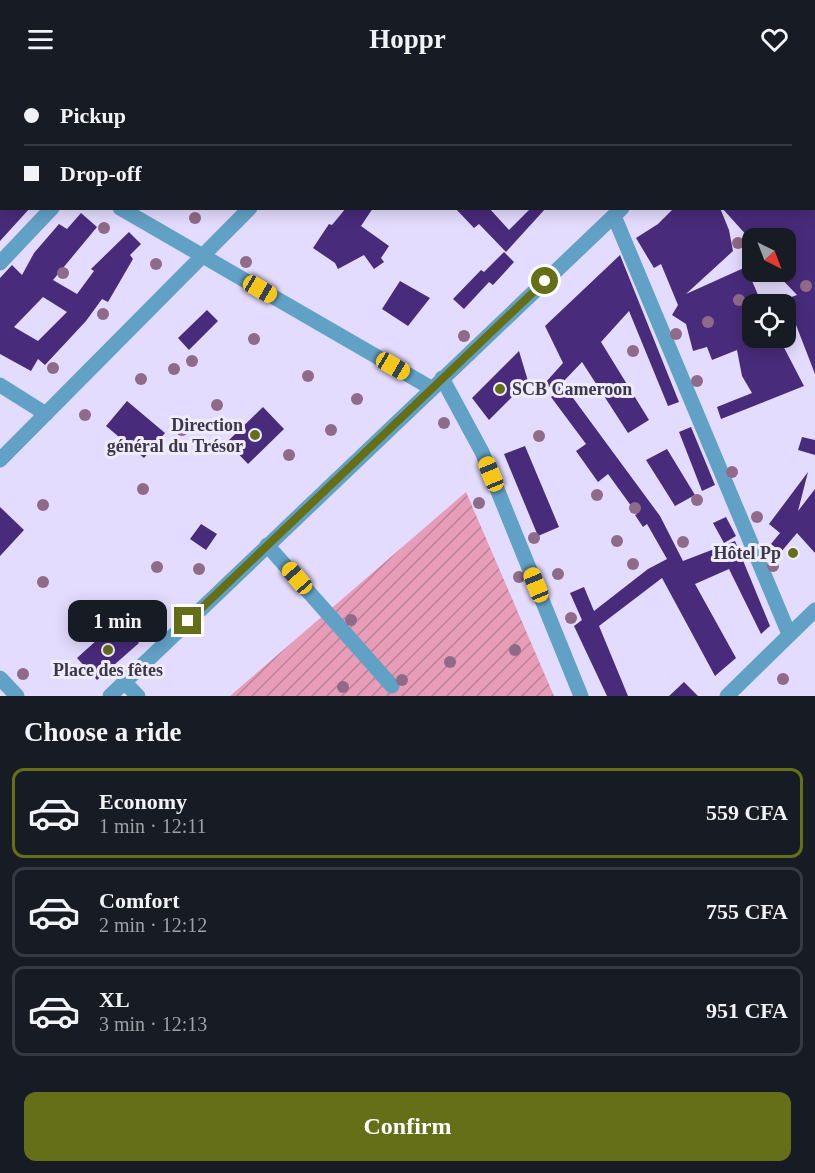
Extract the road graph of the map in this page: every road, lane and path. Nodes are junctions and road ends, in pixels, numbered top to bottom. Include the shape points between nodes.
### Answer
1 (50, 210) edge
2 (123, 210) edge
3 (248, 210) edge
4 (618, 212) edge
5 (202, 256) junction
6 (0, 263) edge
7 (437, 383) junction
8 (0, 385) edge
9 (46, 414) junction
10 (0, 460) edge
11 (267, 545) junction
12 (815, 610) edge
13 (789, 634) junction
14 (0, 678) edge
15 (124, 682) junction
16 (392, 686) dead end
17 (17, 696) edge
18 (110, 696) edge
19 (138, 696) edge
20 (581, 696) edge
21 (727, 696) edge

1 - 6 street
2 - 5 street
3 - 5 street
4 - 7 street
4 - 13 street
5 - 7 street
5 - 9 street
7 - 11 street
7 - 20 street via 482,452
8 - 9 street
9 - 10 street
11 - 15 street
11 - 16 street
12 - 13 street
13 - 21 street
14 - 17 street
15 - 18 street
15 - 19 street

